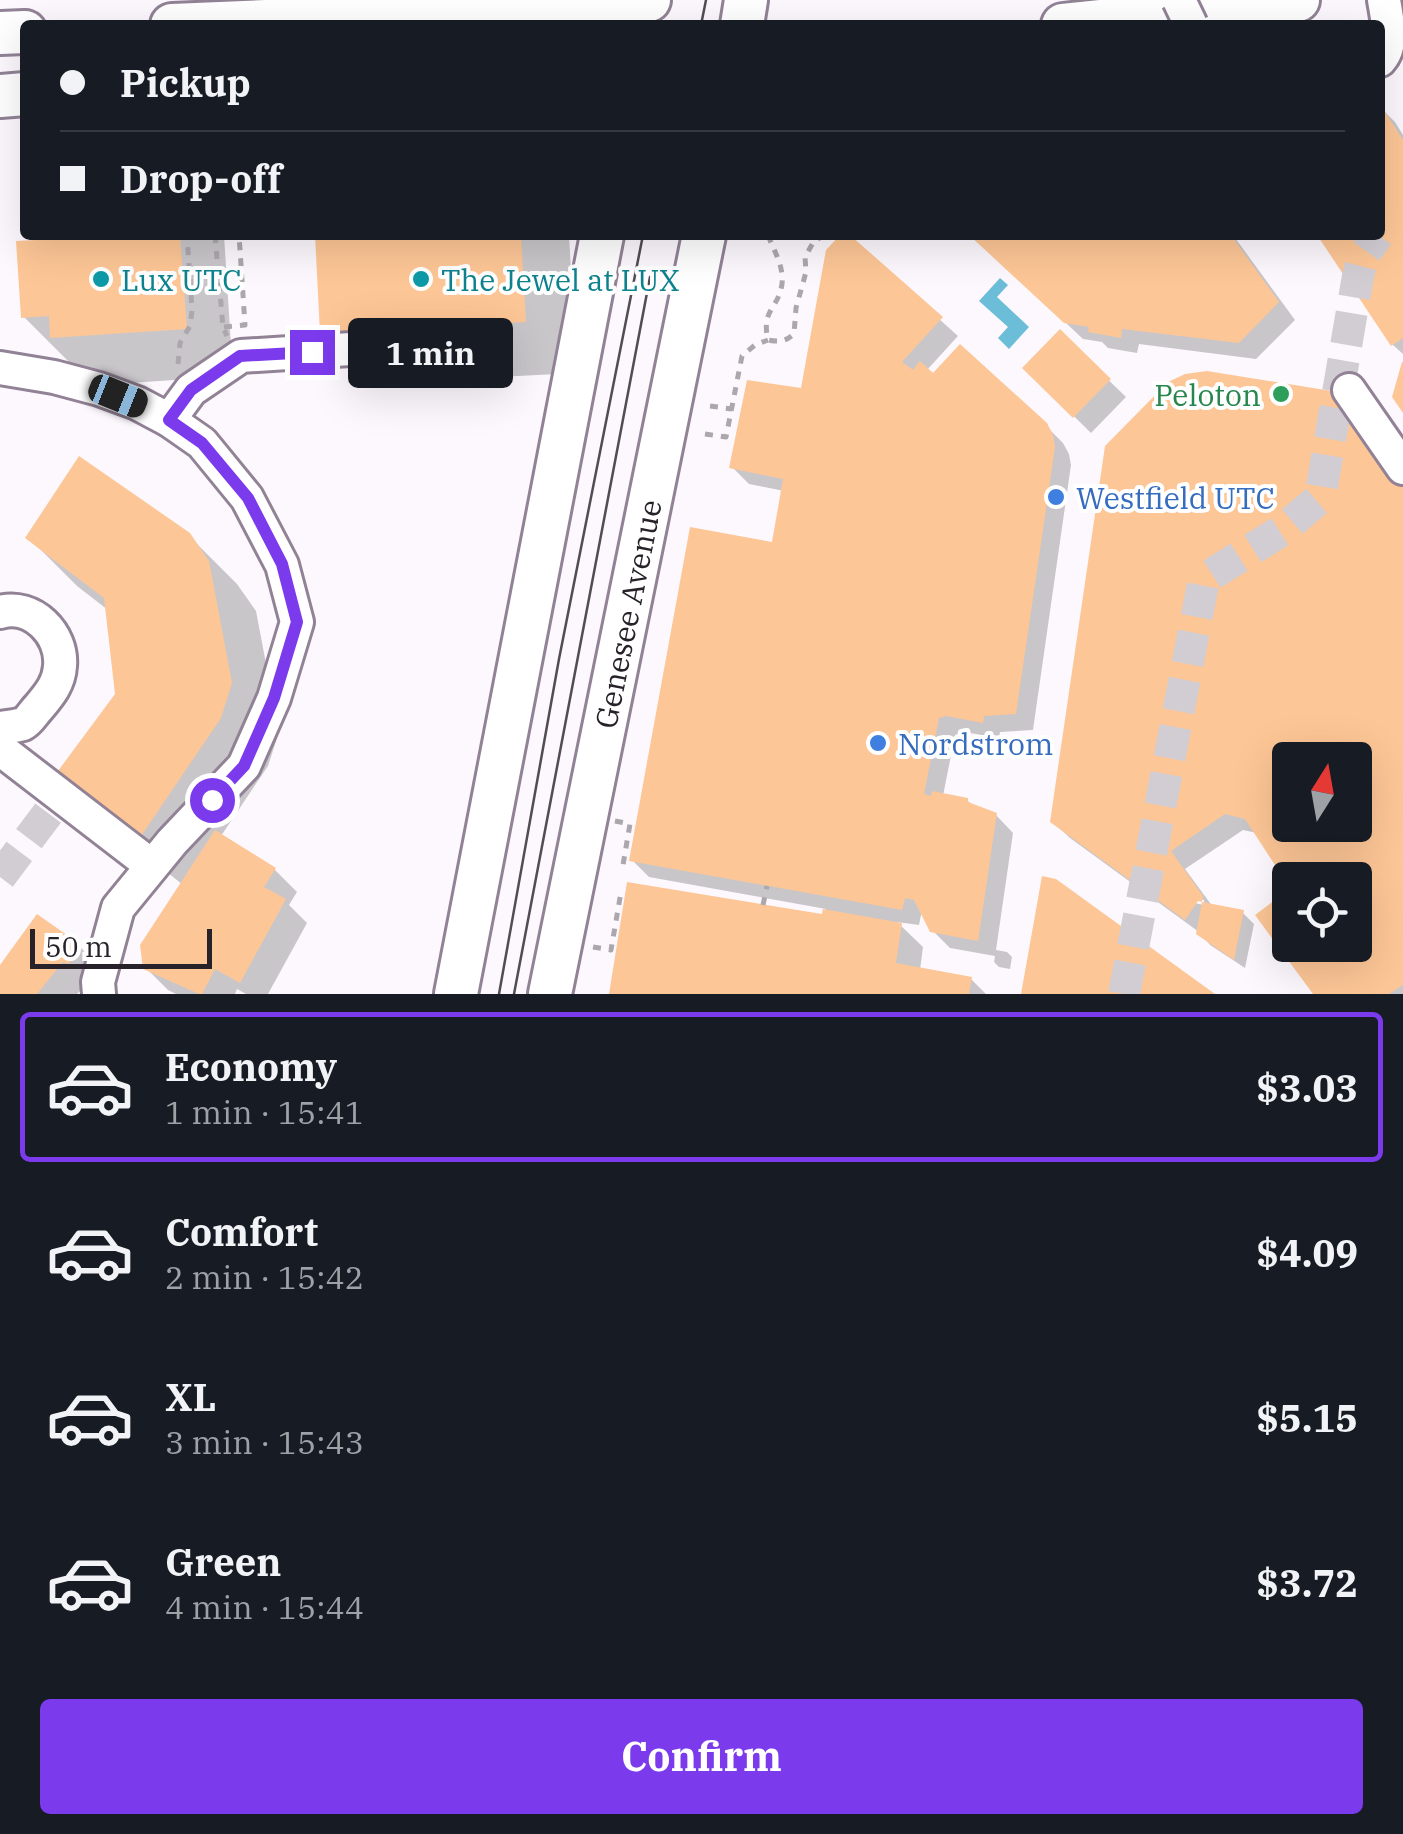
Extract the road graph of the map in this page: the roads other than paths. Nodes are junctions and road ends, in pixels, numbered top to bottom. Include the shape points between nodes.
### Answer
1 (646, 0) edge
2 (1298, 0) edge
3 (1384, 0) edge
4 (289, 20) edge
5 (1110, 20) edge
6 (1385, 56) edge
7 (601, 240) edge
8 (703, 240) edge
9 (490, 340) dead end
10 (0, 368) edge
11 (1349, 390) dead end
12 (169, 420) junction
13 (1403, 468) edge
14 (0, 612) edge
15 (0, 728) edge
16 (0, 750) edge
17 (152, 866) junction
18 (100, 994) edge
19 (456, 994) edge
20 (550, 994) edge

1 - 4 main road
2 - 5 main road
3 - 6 street
7 - 19 main road
8 - 20 main road, Genesee Avenue
9 - 12 street via 240,356 191,390
10 - 12 street via 99,388
11 - 13 street
12 - 17 street via 202,443 248,498 282,564 297,622 244,766
14 - 15 street via 26,612 46,625 60,666 55,688 26,723
16 - 17 street
17 - 18 street via 118,908

